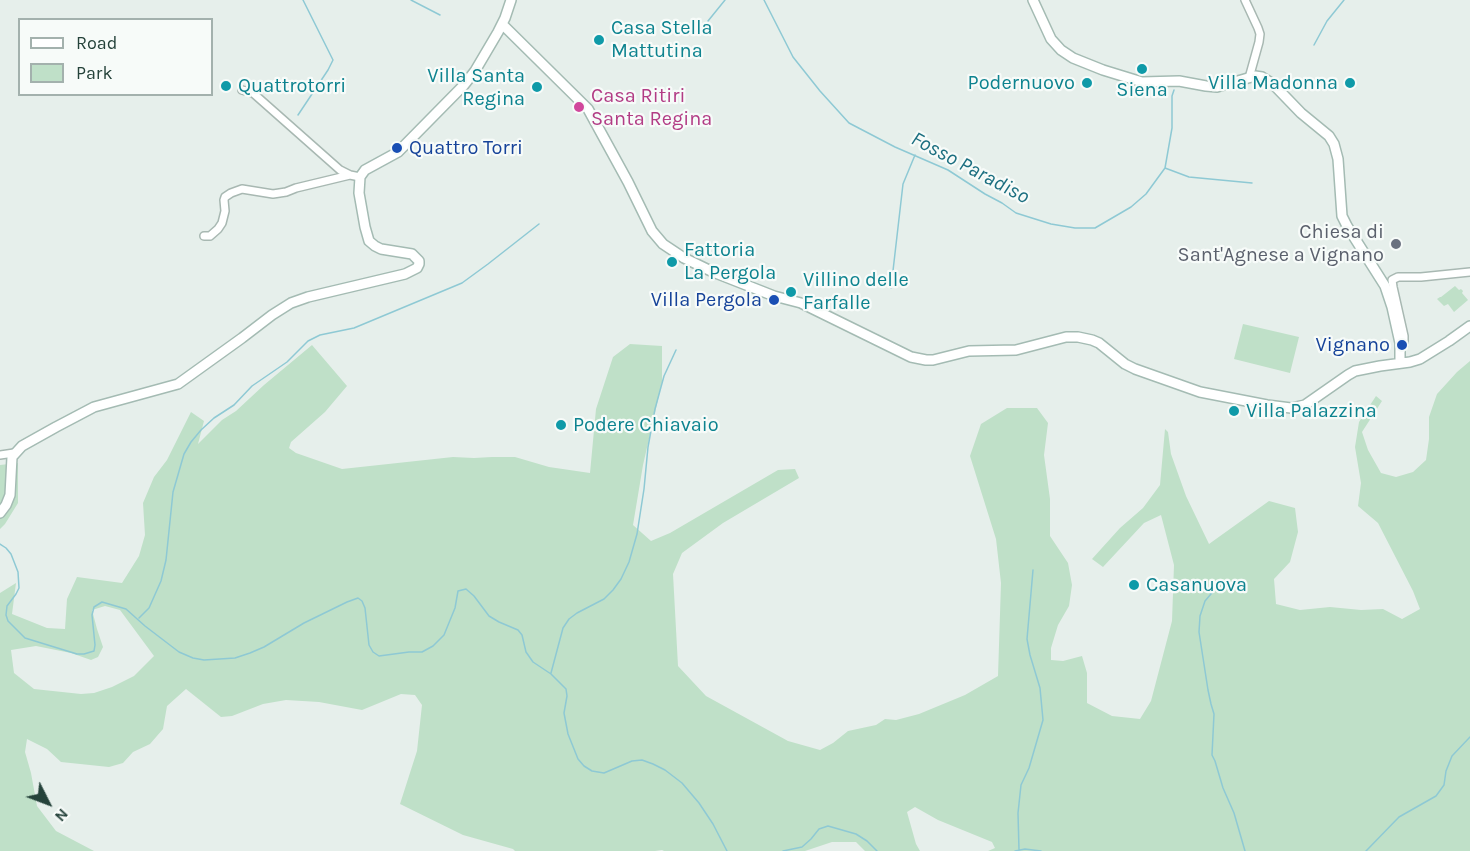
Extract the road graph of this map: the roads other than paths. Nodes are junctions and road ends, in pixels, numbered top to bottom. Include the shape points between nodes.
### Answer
1 (511, 0) edge
2 (1033, 0) edge
3 (1245, 0) edge
4 (502, 24) junction
5 (1249, 78) junction
6 (242, 90) dead end
7 (355, 176) junction
8 (204, 236) dead end
9 (1470, 272) edge
10 (1470, 326) edge
11 (1400, 349) junction
12 (1400, 363) junction
13 (14, 453) junction
14 (0, 455) edge
15 (0, 513) edge

1 - 4 street
2 - 5 street via 1047,32 1061,50 1103,70 1142,82 1179,81 1214,87
3 - 5 street via 1260,34
4 - 7 street via 475,71 458,91 398,152
4 - 12 street via 586,107 663,244 705,268 801,303 902,354 933,360 979,350 1016,350 1078,337 1099,343 1135,369 1200,392 1291,408 1305,405 1355,371
5 - 11 street via 1260,76 1271,81 1333,141 1343,218 1386,286
6 - 7 street via 253,93 340,170
7 - 8 street via 273,194 242,189 231,193 224,200 222,223 210,236
7 - 13 street via 369,241 381,249 412,254 419,261 416,269 291,303 180,382 90,409
9 - 11 street via 1394,279 1392,287 1405,339
10 - 12 street via 1424,357
11 - 12 street
13 - 14 street
13 - 15 street via 10,495

